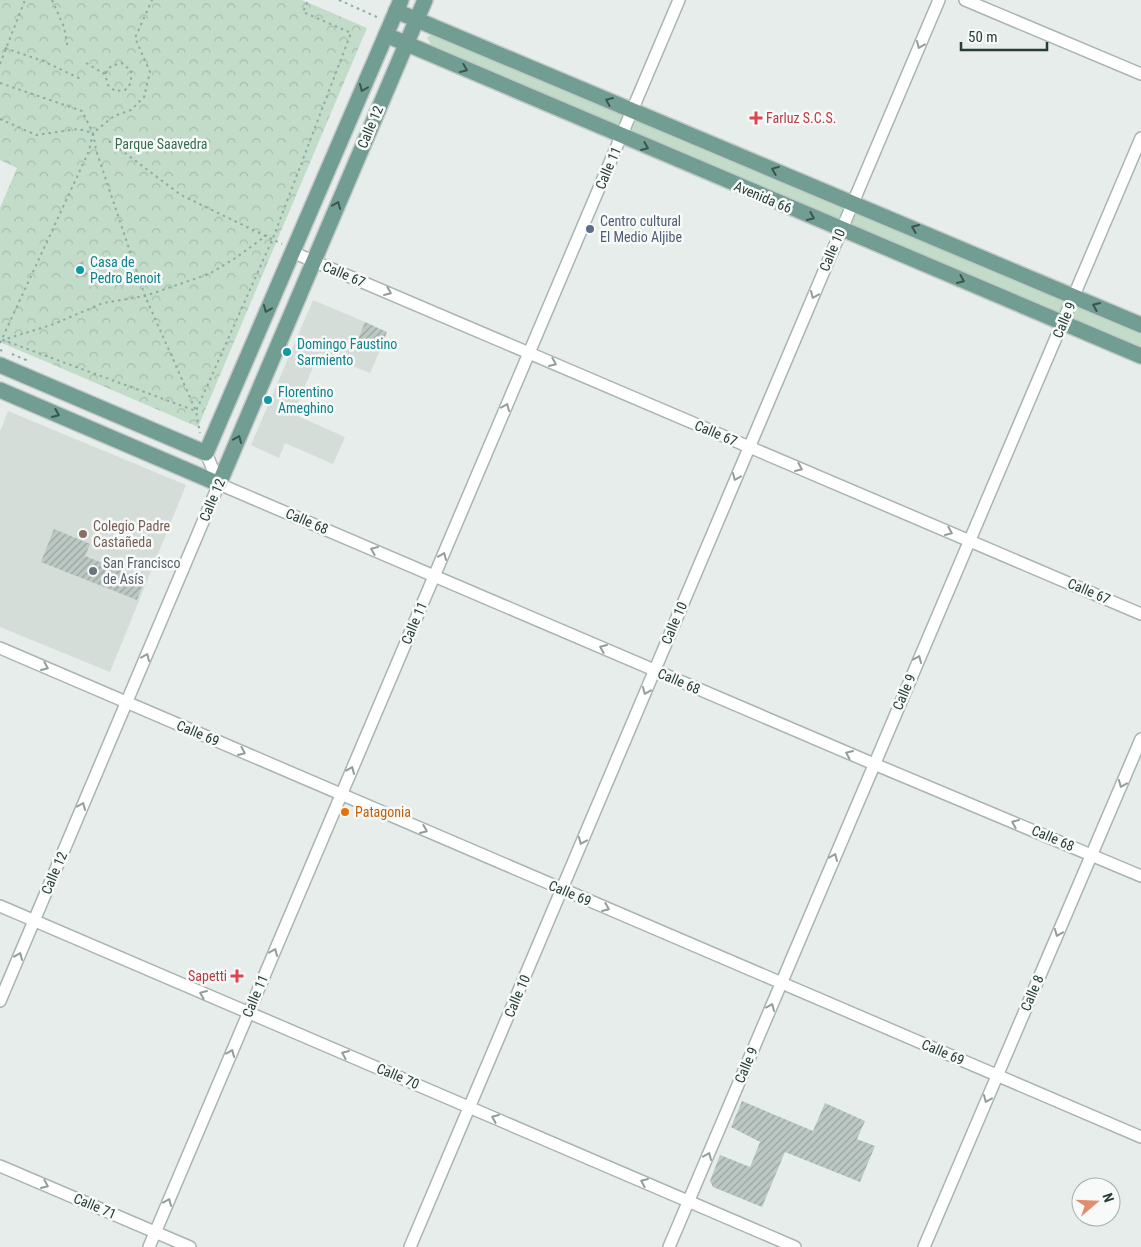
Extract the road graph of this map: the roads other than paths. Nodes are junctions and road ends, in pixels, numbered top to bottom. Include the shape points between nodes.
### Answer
1 (425, 0) edge
2 (679, 0) edge
3 (940, 0) edge
4 (965, 0) edge
5 (398, 5) edge
6 (417, 20) junction
7 (386, 35) junction
8 (406, 44) junction
9 (1141, 74) edge
10 (632, 111) junction
11 (622, 137) junction
12 (1141, 138) edge
13 (853, 202) junction
14 (841, 230) junction
15 (288, 249) junction
16 (313, 261) junction
17 (1074, 296) junction
18 (1063, 323) junction
19 (1141, 325) edge
20 (529, 353) junction
21 (1141, 356) edge
22 (4, 367) edge
23 (0, 389) edge
24 (749, 447) junction
25 (206, 453) junction
26 (219, 484) junction
27 (968, 540) junction
28 (434, 576) junction
29 (1141, 614) edge
30 (0, 648) edge
31 (655, 670) junction
32 (126, 702) junction
33 (1141, 739) edge
34 (874, 764) junction
35 (341, 794) junction
36 (1091, 854) junction
37 (1141, 876) edge
38 (562, 889) junction
39 (0, 906) edge
40 (34, 921) junction
41 (781, 983) junction
42 (0, 1001) edge
43 (248, 1013) junction
44 (997, 1075) junction
45 (470, 1107) junction
46 (1141, 1137) edge
47 (0, 1166) edge
48 (689, 1201) junction
49 (155, 1232) junction
50 (149, 1247) edge
51 (190, 1247) edge
52 (410, 1247) edge
53 (669, 1247) edge
54 (796, 1247) edge
55 (924, 1247) edge

1 - 6 main road, Calle 12
2 - 10 street, Calle 11
3 -> 13 street, Calle 10
4 - 9 street
5 - 6 main road
5 - 7 main road, Calle 12
6 - 8 main road, Calle 12
10 -> 6 main road
7 - 8 main road, Avenida 66
7 -> 15 main road, Calle 12
8 -> 11 main road, Avenida 66
16 -> 8 main road, Calle 12
10 - 11 street, Calle 11
13 -> 10 main road
11 -> 14 main road, Avenida 66
11 - 20 street, Calle 11
12 - 17 street, Calle 9
13 - 14 street, Calle 10
17 -> 13 main road
14 -> 18 main road, Avenida 66
14 -> 24 street, Calle 10
15 - 16 street, Calle 67
15 -> 25 main road, Calle 12
16 -> 20 street, Calle 67
26 -> 16 main road, Calle 12
17 - 18 street, Calle 9
19 -> 17 main road
18 - 21 main road, Avenida 66
18 - 27 street, Calle 9
20 -> 24 street, Calle 67
28 -> 20 street, Calle 11
22 - 23 main road
22 - 25 main road
23 -> 26 main road, Calle 68
24 -> 27 street, Calle 67
24 -> 31 street, Calle 10
25 - 26 street
28 -> 26 street, Calle 68
32 -> 26 street, Calle 12
27 - 29 street, Calle 67
34 -> 27 street, Calle 9
31 -> 28 street, Calle 68
35 -> 28 street, Calle 11
30 -> 32 street, Calle 69
34 -> 31 street, Calle 68
31 -> 38 street, Calle 10
32 -> 35 street, Calle 69
40 -> 32 street, Calle 12
33 -> 36 street, Calle 8
36 -> 34 street, Calle 68
41 -> 34 street, Calle 9
35 -> 38 street, Calle 69
43 -> 35 street, Calle 11
36 - 37 street, Calle 68
36 -> 44 street, Calle 8
38 -> 41 street, Calle 69
38 - 45 street, Calle 10
39 - 40 street, Calle 70
42 -> 40 street, Calle 12
43 -> 40 street, Calle 70
41 - 44 street, Calle 69
48 -> 41 street, Calle 9
45 -> 43 street, Calle 70
49 -> 43 street, Calle 11
44 - 46 street, Calle 69
44 -> 55 street, Calle 8
48 -> 45 street, Calle 70
45 - 52 street, Calle 10
47 -> 49 street, Calle 71
48 - 53 street, Calle 9
48 - 54 street, Calle 70
49 - 50 street, Calle 11
49 - 51 street, Calle 71

